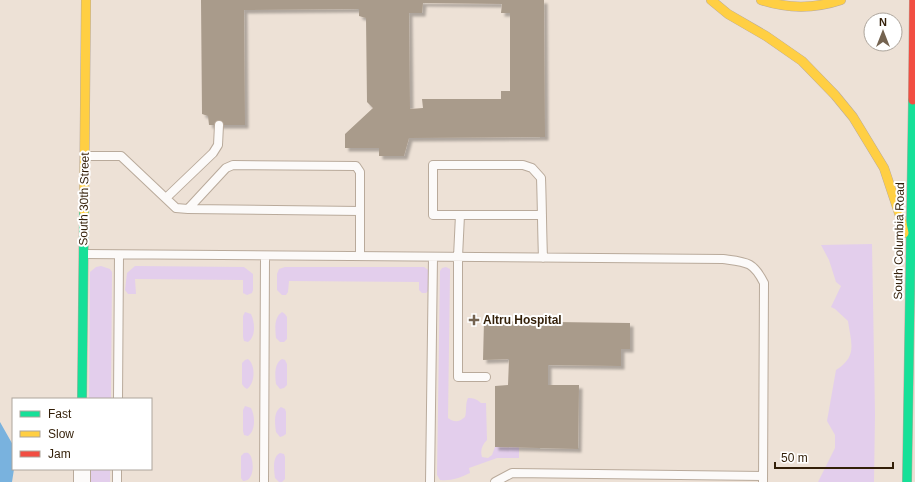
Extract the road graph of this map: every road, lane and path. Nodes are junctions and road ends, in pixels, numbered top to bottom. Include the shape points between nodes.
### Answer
1 (86, 0) edge
2 (711, 0) edge
3 (761, 0) edge
4 (841, 0) edge
5 (914, 0) edge
6 (219, 125) dead end
7 (84, 156) junction
8 (166, 198) junction
9 (188, 209) junction
10 (360, 211) junction
11 (460, 215) junction
12 (542, 215) junction
13 (83, 254) junction
14 (119, 255) junction
15 (266, 256) junction
16 (360, 256) junction
17 (433, 257) junction
18 (458, 257) junction
19 (543, 258) junction
20 (911, 267) junction
21 (486, 377) dead end
22 (82, 398) edge
23 (118, 398) edge
24 (909, 408) junction
25 (915, 438) edge
26 (82, 470) edge
27 (117, 470) edge
28 (577, 478) edge
29 (619, 478) edge
30 (670, 479) edge
31 (763, 479) edge
32 (82, 482) edge
33 (117, 482) edge
34 (264, 482) edge
35 (430, 482) edge
36 (495, 482) edge
37 (907, 482) edge

1 - 7 main road, South 30th Street
2 - 20 main road via 728,14 802,61 853,117 884,168 901,219
3 - 4 main road via 774,5 808,7
5 - 20 main road, South Columbia Road
6 - 8 lane via 218,145 213,153
7 - 8 lane via 121,156
7 - 13 main road, South 30th Street
8 - 9 lane via 176,208
9 - 10 lane
9 - 10 lane via 226,168 233,165 356,166 360,172
10 - 16 lane
11 - 12 lane
11 - 12 lane via 433,215 433,165 523,165 532,168 541,178
11 - 18 lane
12 - 19 lane
13 - 14 lane
13 - 22 main road, South 30th Street
14 - 15 lane
14 - 23 lane
15 - 16 lane
15 - 34 lane
16 - 17 lane
17 - 18 lane
17 - 35 lane
18 - 19 lane
18 - 21 lane via 458,377
19 - 31 lane via 723,259 744,262 758,270 764,283 765,300
20 - 24 main road, South Columbia Road
24 - 25 main road
24 - 37 main road, South Columbia Road
26 - 32 street
27 - 33 lane
28 - 29 lane
28 - 36 lane via 512,473
29 - 30 lane
30 - 31 lane

